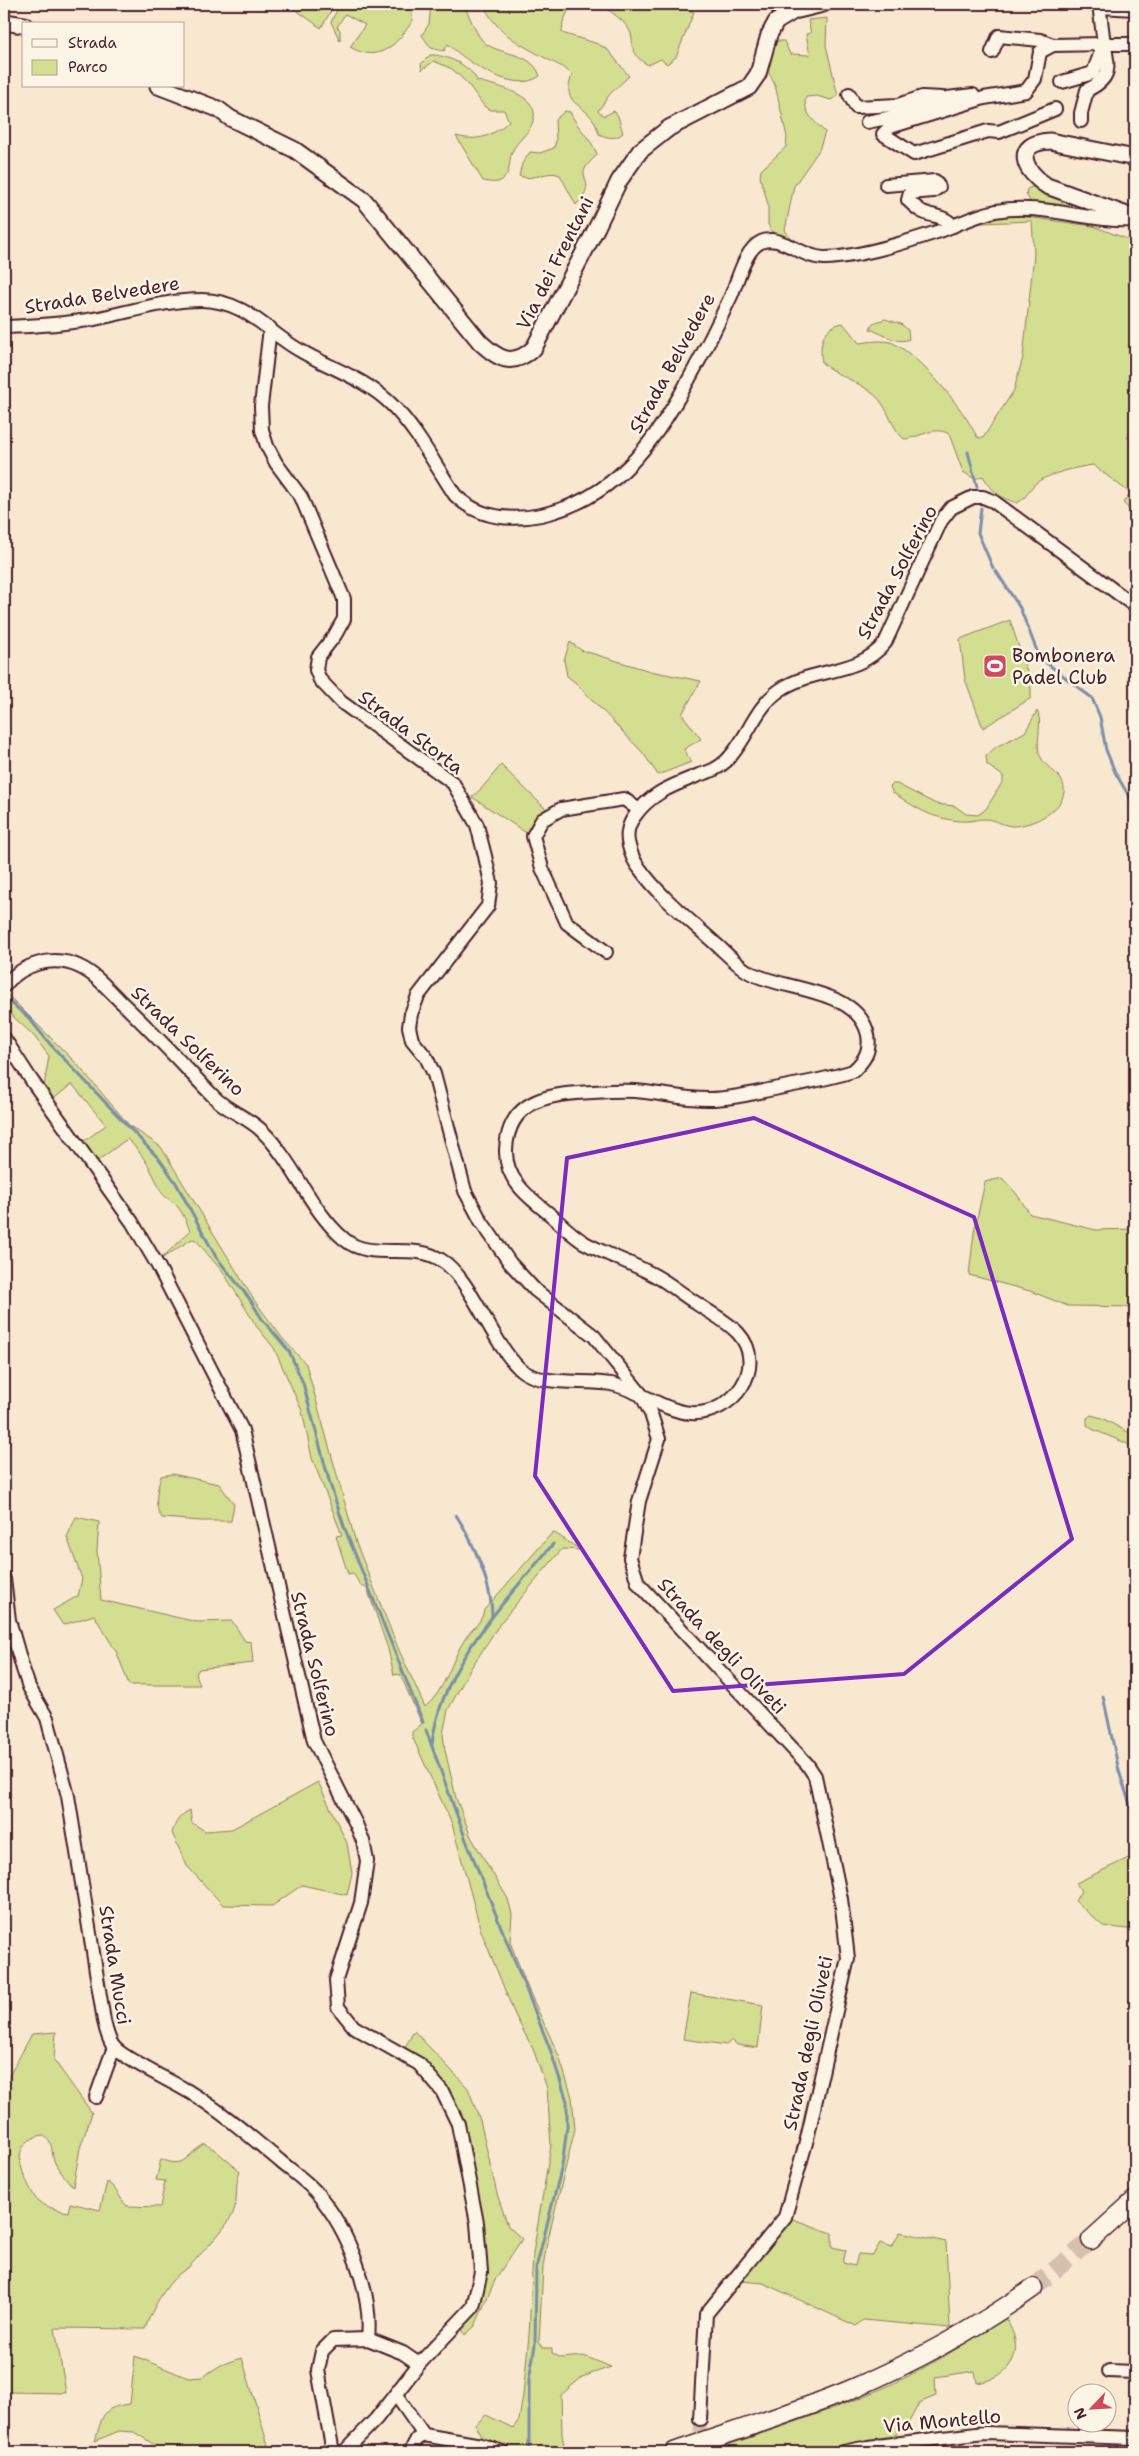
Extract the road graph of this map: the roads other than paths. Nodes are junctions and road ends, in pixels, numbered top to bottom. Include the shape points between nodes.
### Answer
1 (773, 4) edge
2 (823, 4) edge
3 (1100, 5) edge
4 (1135, 9) edge
5 (789, 13) junction
6 (4, 22) edge
7 (22, 25) edge
8 (1104, 44) junction
9 (1135, 44) edge
10 (1053, 45) junction
11 (992, 52) dead end
12 (1062, 82) dead end
13 (163, 88) edge
14 (849, 94) dead end
15 (947, 98) junction
16 (984, 98) junction
17 (1055, 109) dead end
18 (1081, 121) dead end
19 (867, 122) dead end
20 (1135, 158) edge
21 (886, 184) dead end
22 (1135, 219) edge
23 (953, 226) junction
24 (4, 327) edge
25 (270, 328) junction
26 (1135, 606) edge
27 (639, 810) junction
28 (606, 952) dead end
29 (4, 986) edge
30 (4, 1038) edge
31 (640, 1394) junction
32 (4, 1579) edge
33 (114, 2048) junction
34 (96, 2097) dead end
35 (1130, 2205) edge
36 (1091, 2240) tunnel mouth
37 (1033, 2288) tunnel mouth
38 (368, 2339) junction
39 (418, 2364) junction
40 (1109, 2371) dead end
41 (1135, 2372) edge
42 (396, 2395) junction
43 (700, 2419) tunnel mouth
44 (424, 2435) junction
45 (1135, 2438) edge
46 (329, 2450) edge
47 (344, 2452) edge
48 (410, 2452) edge
49 (504, 2452) edge
50 (674, 2452) edge
51 (843, 2452) edge

1 - 5 street
2 - 5 main road, Via dei Frentani
3 - 4 street
3 - 8 street
5 - 13 main road, Via dei Frentani via 776,22 758,74 749,87 670,128 640,151 619,181 534,348 509,360 495,356 480,342 364,200 295,150 218,109
6 - 7 main road
8 - 9 street
8 - 10 street
8 - 12 street via 1094,73
8 - 18 street via 1108,62 1105,78 1087,90
10 - 11 street via 1040,40 999,36
10 - 16 street via 1040,52 1035,79 1026,91
14 - 15 street via 856,107 898,105 922,97
15 - 16 street via 978,94
15 - 19 street via 903,115
16 - 17 street via 890,128 883,134 914,154 988,131 999,132
20 - 22 main road via 1050,141 1031,146 1025,160 1028,171 1046,186
21 - 23 street via 935,181 939,187 934,191 910,193 908,200 922,212 937,216
22 - 23 street, Strada Belvedere via 1099,220 1021,209 996,211
23 - 25 street, Strada Belvedere via 896,245 823,258 799,252 773,239 758,243 749,254 678,399 646,448 617,479 599,492 563,509 526,517 489,515 464,503 455,495 402,416 384,397 366,383 298,350
24 - 25 street, Strada Belvedere via 94,319 176,300 205,300 242,310
25 - 31 street, Strada Storta via 261,406 266,446 301,497 344,599 344,619 318,657 316,670 320,680 340,702 453,783 476,825 491,883 488,906 418,996 409,1027 412,1040 426,1057 434,1074 465,1191 481,1221 535,1290 594,1336
26 - 27 street, Strada Solferino via 993,501 972,497 960,502 941,521 878,652 852,667 799,680 780,690 762,707 726,761 715,769 664,788
27 - 28 street via 624,798 562,809 542,820 533,836 542,868 567,922
27 - 31 street, Strada Solferino via 630,822 628,844 648,879 746,970 826,995 852,1011 866,1029 869,1043 863,1062 853,1071 829,1078 711,1099 630,1090 552,1094 530,1104 516,1119 509,1132 506,1156 509,1171 521,1190 581,1241 654,1275 729,1325 748,1349 749,1370 742,1388 729,1402 710,1411 690,1413
29 - 31 street, Strada Solferino via 17,973 34,964 59,961 83,968 175,1054 218,1102 261,1129 347,1243 367,1250 416,1251 441,1260 458,1275 495,1336 521,1369 531,1376 548,1381 584,1380 615,1385
30 - 39 street, Strada Solferino via 132,1222 242,1430 314,1741 364,1841 367,1861 361,1903 336,1980 338,2007 354,2027 419,2064 442,2091 458,2124 475,2214 481,2272 473,2307
31 - 43 street, Strada degli Oliveti via 659,1439 639,1501 630,1558 638,1584 815,1776 841,1899 848,1958 807,2138 785,2217 706,2314
32 - 33 street, Strada Mucci via 9,1620 25,1675 47,1718 68,1796 104,2021
33 - 34 street
33 - 38 street, Strada Mucci via 214,2108 315,2191 342,2230 358,2270 369,2310
35 - 36 highway
37 - 50 highway via 964,2334 868,2382
38 - 39 street via 403,2353
38 - 46 street via 333,2340 322,2351 318,2370
39 - 42 street, Strada Solferino
40 - 41 street
42 - 44 street
42 - 47 street, Strada Solferino
44 - 48 street via 417,2439
44 - 49 street
45 - 51 street, Via Montello via 985,2433 868,2446

